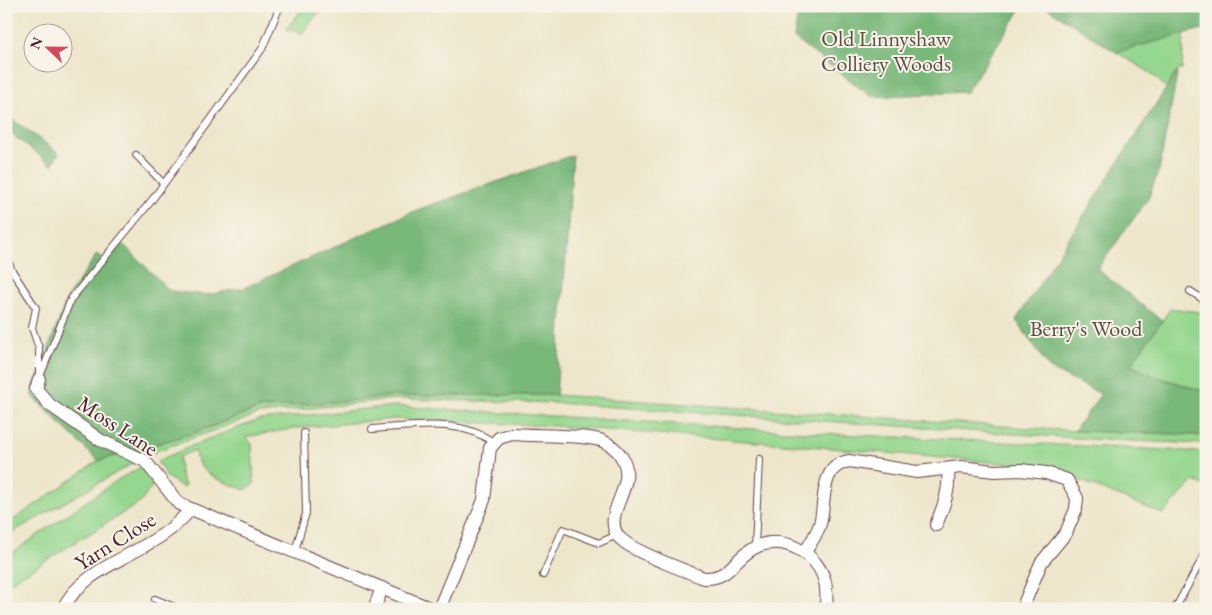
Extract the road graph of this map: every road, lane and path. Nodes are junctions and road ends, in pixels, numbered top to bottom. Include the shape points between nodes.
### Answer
1 (280, 6) edge
2 (136, 155) dead end
3 (163, 183) junction
4 (6, 253) edge
5 (1190, 291) dead end
6 (1206, 301) edge
7 (39, 379) junction
8 (372, 428) dead end
9 (304, 433) dead end
10 (493, 442) junction
11 (759, 458) dead end
12 (948, 469) junction
13 (190, 509) junction
14 (936, 525) dead end
15 (617, 535) junction
16 (754, 548) junction
17 (295, 551) junction
18 (805, 552) junction
19 (1206, 552) edge
20 (543, 575) dead end
21 (382, 588) junction
22 (155, 599) dead end
23 (63, 609) edge
24 (179, 609) edge
25 (374, 609) edge
26 (432, 609) edge
27 (439, 609) edge
28 (827, 609) edge
29 (1022, 609) edge
30 (1174, 609) edge

1 - 3 lane via 262,49
2 - 3 lane
3 - 7 lane via 71,299
4 - 7 lane via 11,269 36,308 32,328 39,348
5 - 6 lane
7 - 13 street, Moss Lane via 36,389 50,405 100,440 145,461 172,497
8 - 10 lane via 456,426
9 - 17 lane via 306,513
10 - 15 street via 512,434 595,439 614,448 624,461 628,478 614,518
10 - 27 street via 488,455 484,500
11 - 16 lane
12 - 14 street via 950,485
12 - 18 street via 917,472 849,461 836,466 827,481 817,532
12 - 29 street via 961,467 1046,473 1060,477 1074,488 1076,509 1066,533 1041,563
13 - 17 street, Moss Lane
13 - 23 street, Yarn Close via 174,527 79,585
15 - 16 street via 631,547 704,578 716,579 726,574
15 - 20 lane via 598,543 563,529
16 - 18 street via 789,545
17 - 21 street, Moss Lane
18 - 28 street via 825,581
19 - 30 lane
21 - 25 street
21 - 26 street, Moss Lane
22 - 24 lane

